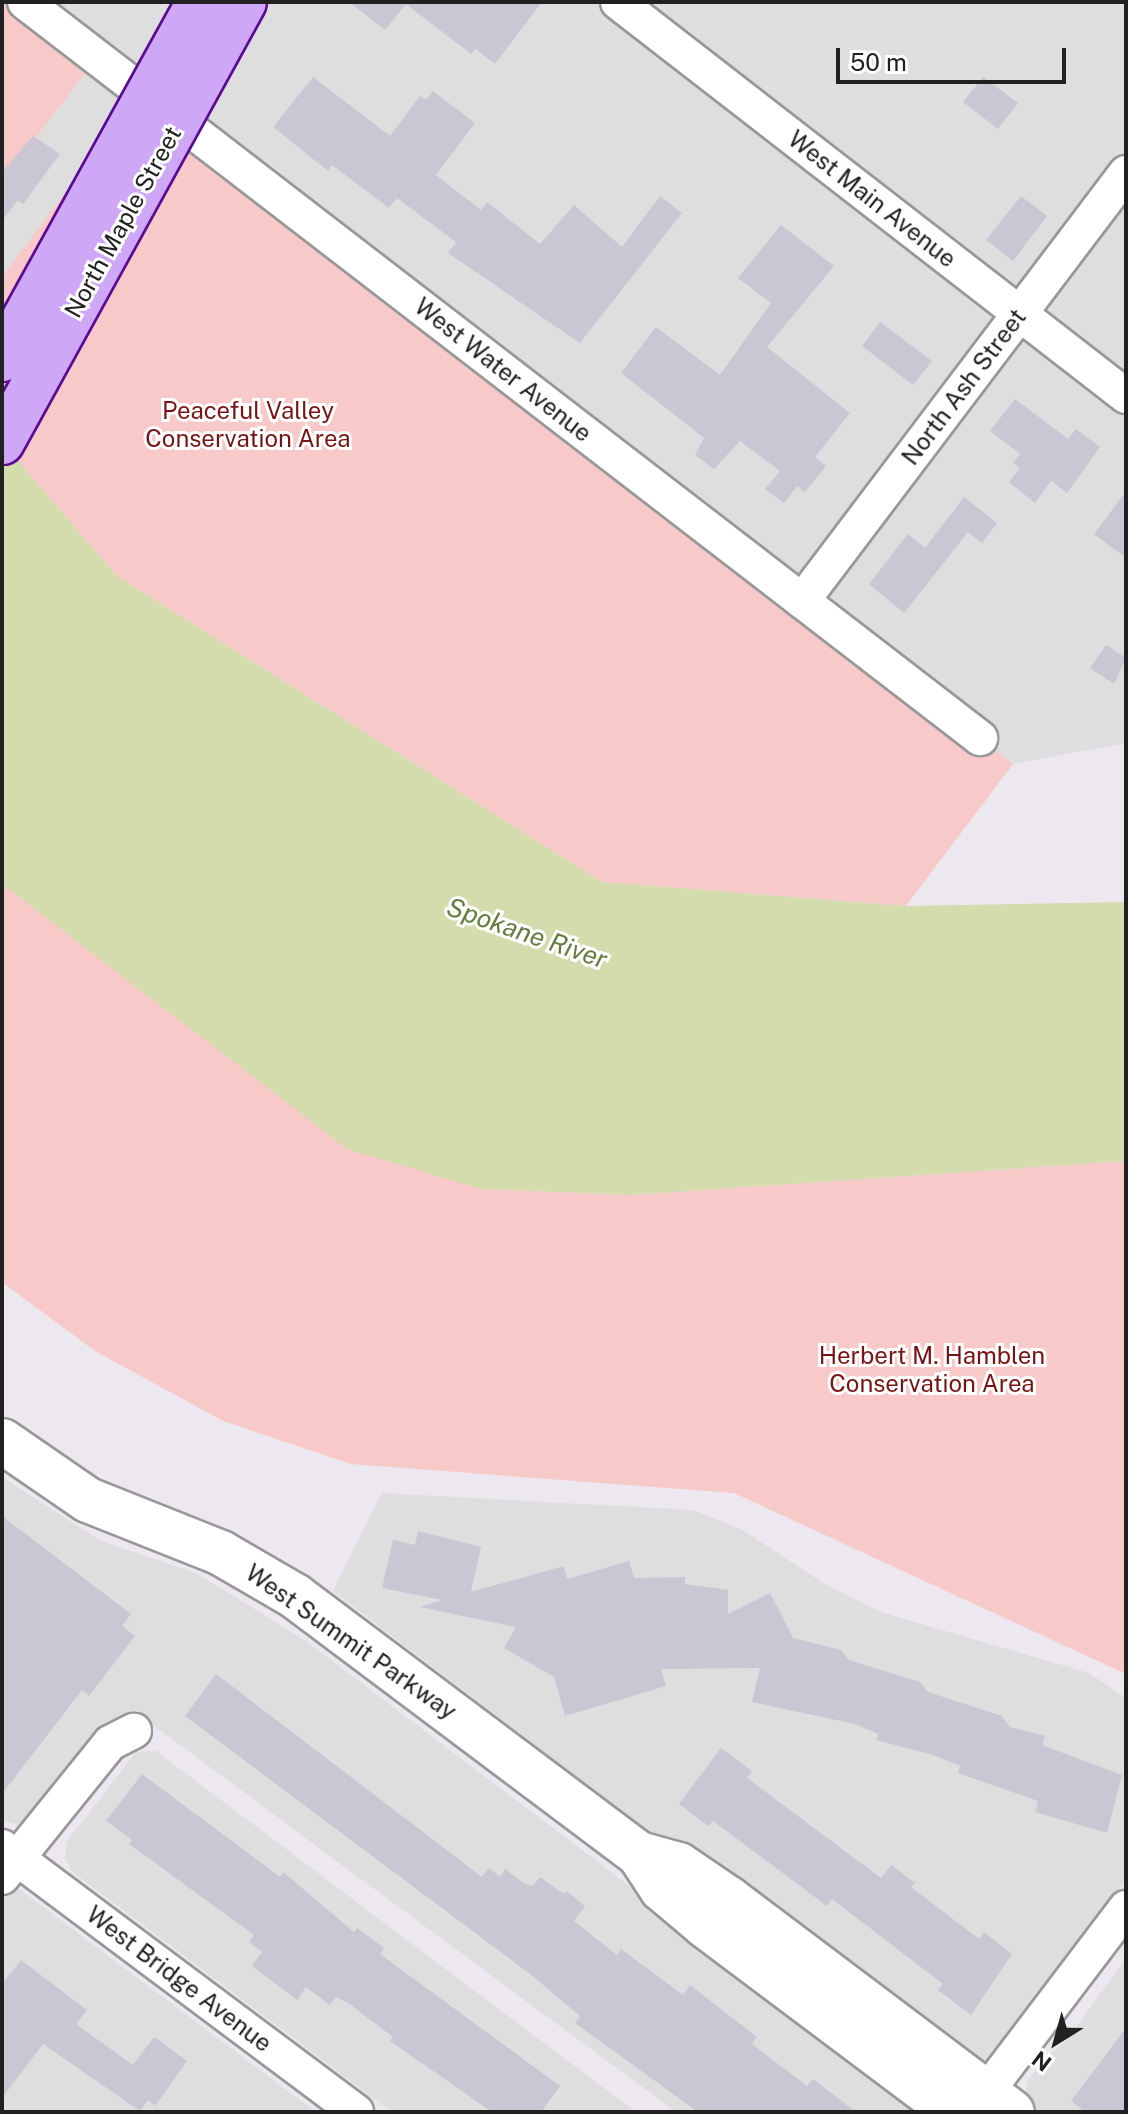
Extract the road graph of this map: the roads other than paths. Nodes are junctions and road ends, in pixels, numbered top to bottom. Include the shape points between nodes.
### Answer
1 (25, 2) edge
2 (199, 2) edge
3 (244, 2) edge
4 (618, 2) edge
5 (1126, 173) edge
6 (1020, 313) junction
7 (2, 359) edge
8 (1126, 396) edge
9 (2, 442) edge
10 (802, 601) junction
11 (980, 738) dead end
12 (2, 1441) edge
13 (134, 1731) dead end
14 (7, 1861) edge
15 (1126, 1908) edge
16 (981, 2107) edge
17 (356, 2112) edge

1 - 10 street, West Water Avenue
2 - 7 main road, North Maple Street, bridge
3 - 9 main road, North Maple Street, bridge
4 - 6 street, West Main Avenue
5 - 6 street, North Ash Street
6 - 8 street, West Main Avenue
6 - 10 street, North Ash Street
10 - 11 street, West Water Avenue
12 - 16 street, West Summit Parkway via 88,1500 221,1553 272,1580 639,1854 662,1889 706,1926
13 - 14 street via 110,1743
14 - 17 street, West Bridge Avenue
15 - 16 street

